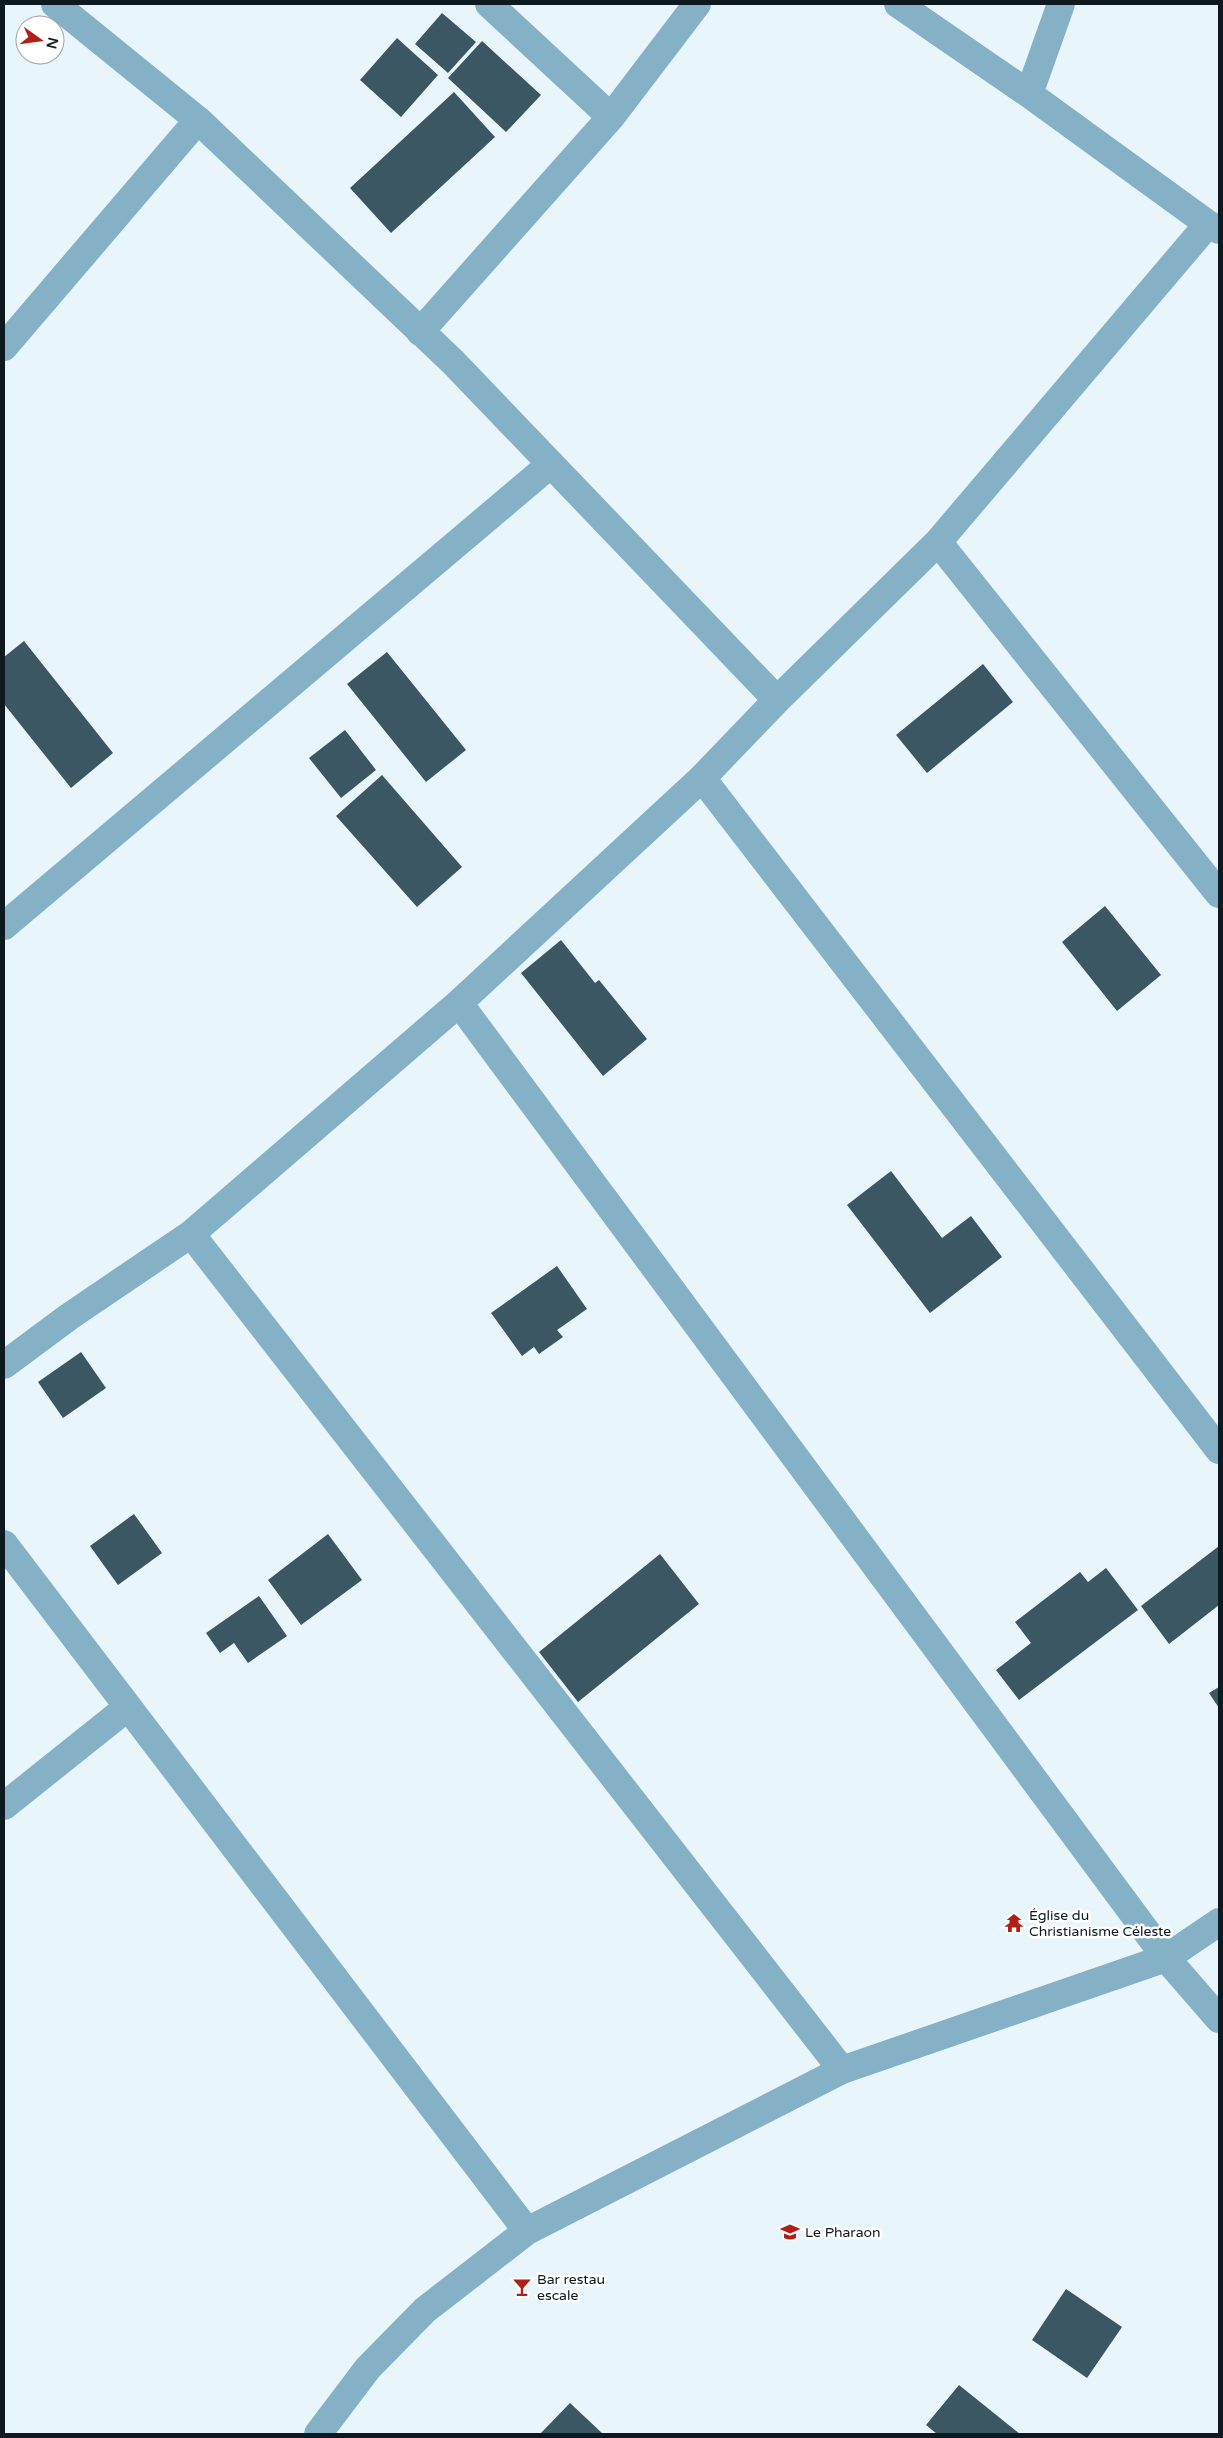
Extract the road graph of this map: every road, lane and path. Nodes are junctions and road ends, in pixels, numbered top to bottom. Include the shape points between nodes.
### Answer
1 (55, 4) edge
2 (489, 4) edge
3 (697, 4) edge
4 (898, 4) edge
5 (1061, 4) edge
6 (1029, 94) junction
7 (611, 117) junction
8 (198, 120) junction
9 (1213, 227) edge
10 (420, 332) junction
11 (4, 347) edge
12 (551, 464) junction
13 (938, 542) junction
14 (777, 700) junction
15 (702, 778) junction
16 (1219, 894) edge
17 (4, 926) edge
18 (459, 1003) junction
19 (191, 1234) junction
20 (4, 1365) edge
21 (1219, 1450) edge
22 (4, 1544) edge
23 (128, 1707) junction
24 (4, 1806) edge
25 (1219, 1922) edge
26 (1166, 1958) junction
27 (1219, 2019) edge
28 (842, 2070) junction
29 (527, 2231) junction
30 (318, 2434) edge

1 - 8 street
2 - 7 street
3 - 7 street
4 - 6 street
5 - 6 street
6 - 9 street
7 - 10 street
8 - 10 street
8 - 11 street
9 - 13 street
10 - 12 street
12 - 14 street
12 - 17 street
13 - 14 street
13 - 16 street
14 - 15 street
15 - 18 street
15 - 21 street
18 - 19 street
18 - 26 street
19 - 20 street
19 - 28 street
22 - 23 street
23 - 24 street
23 - 29 street
25 - 26 street
26 - 27 street
26 - 28 street
28 - 29 street
29 - 30 street via 425,2310 368,2368

